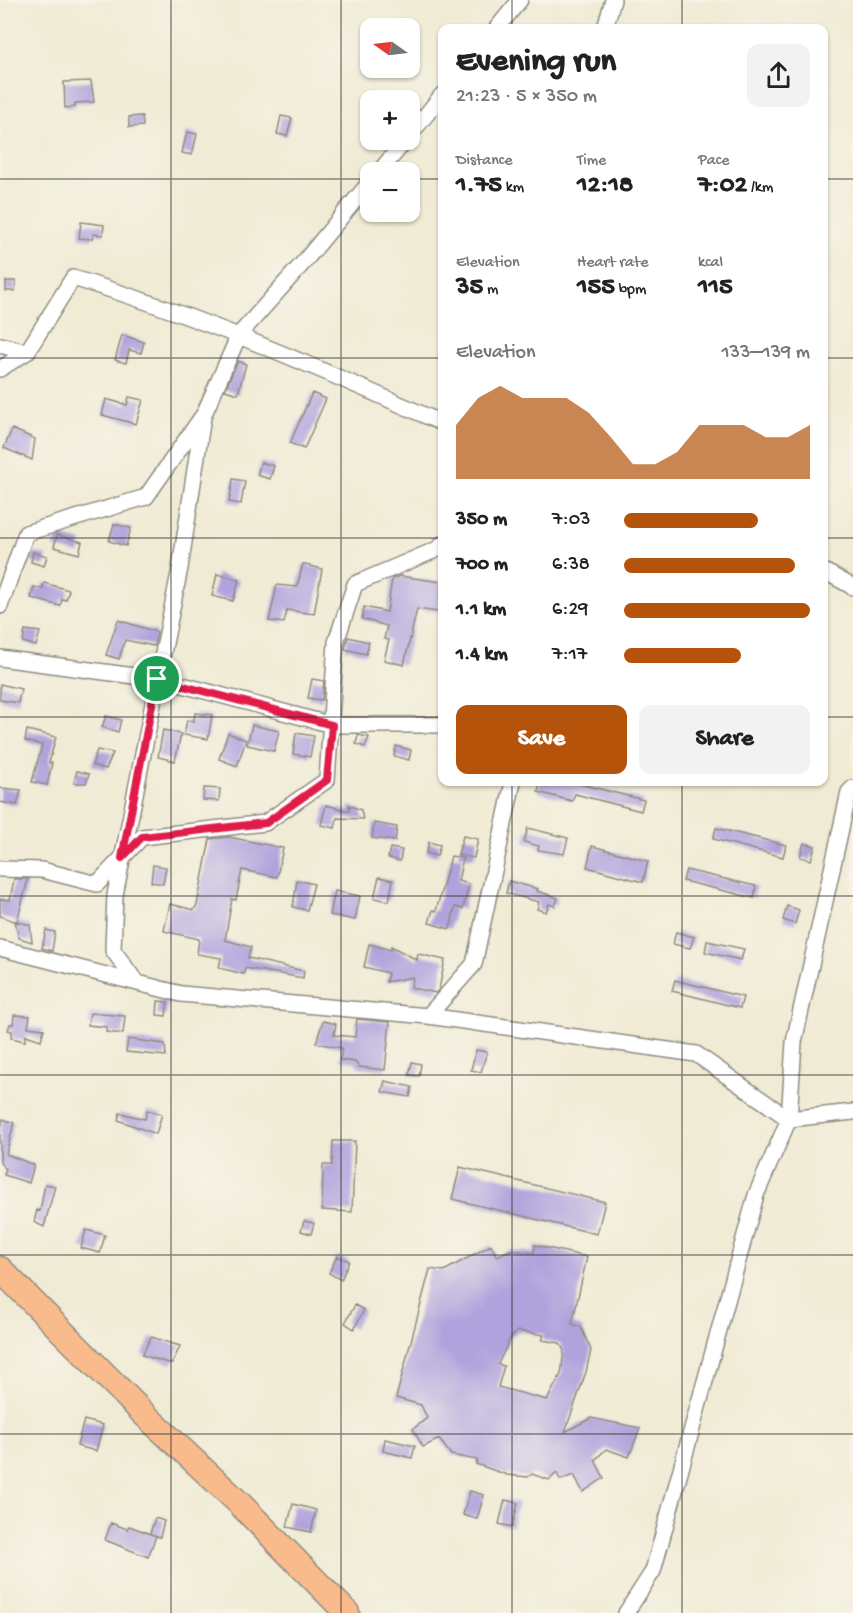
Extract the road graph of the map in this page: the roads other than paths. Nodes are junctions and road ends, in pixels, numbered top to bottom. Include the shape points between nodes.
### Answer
1 (520, 0) edge
2 (613, 0) edge
3 (500, 24) edge
4 (606, 24) edge
5 (438, 100) edge
6 (420, 122) edge
7 (398, 150) edge
8 (387, 162) edge
9 (360, 194) edge
10 (239, 335) junction
11 (0, 345) edge
12 (27, 352) junction
13 (0, 369) edge
14 (204, 414) junction
15 (438, 421) edge
16 (438, 549) edge
17 (828, 573) edge
18 (853, 587) edge
19 (0, 606) edge
20 (0, 658) edge
21 (157, 679) junction
22 (332, 725) junction
23 (438, 725) edge
24 (512, 786) edge
25 (853, 788) edge
26 (122, 858) junction
27 (0, 869) edge
28 (0, 948) edge
29 (136, 982) junction
30 (429, 1016) junction
31 (853, 1112) edge
32 (789, 1119) junction
33 (0, 1269) edge
34 (347, 1613) edge
35 (626, 1613) edge

1 - 3 street
2 - 4 street
5 - 6 street
7 - 8 street
9 - 10 street
10 - 12 street via 73,278
10 - 14 street
10 - 15 street
11 - 12 street
12 - 13 street
14 - 19 street via 146,497 26,533
14 - 21 street via 180,568
16 - 22 street via 355,584 336,642
17 - 18 street
20 - 21 street
21 - 22 street
21 - 26 street
22 - 23 street
22 - 26 street via 327,780 266,823 142,837
24 - 30 street via 474,964
25 - 32 street via 794,1042
26 - 27 street via 97,884 42,870
26 - 29 street via 115,894 113,950
28 - 29 street
29 - 30 street via 181,994
30 - 32 street via 696,1054
31 - 32 street
32 - 35 street via 756,1195 653,1571
33 - 34 main road

